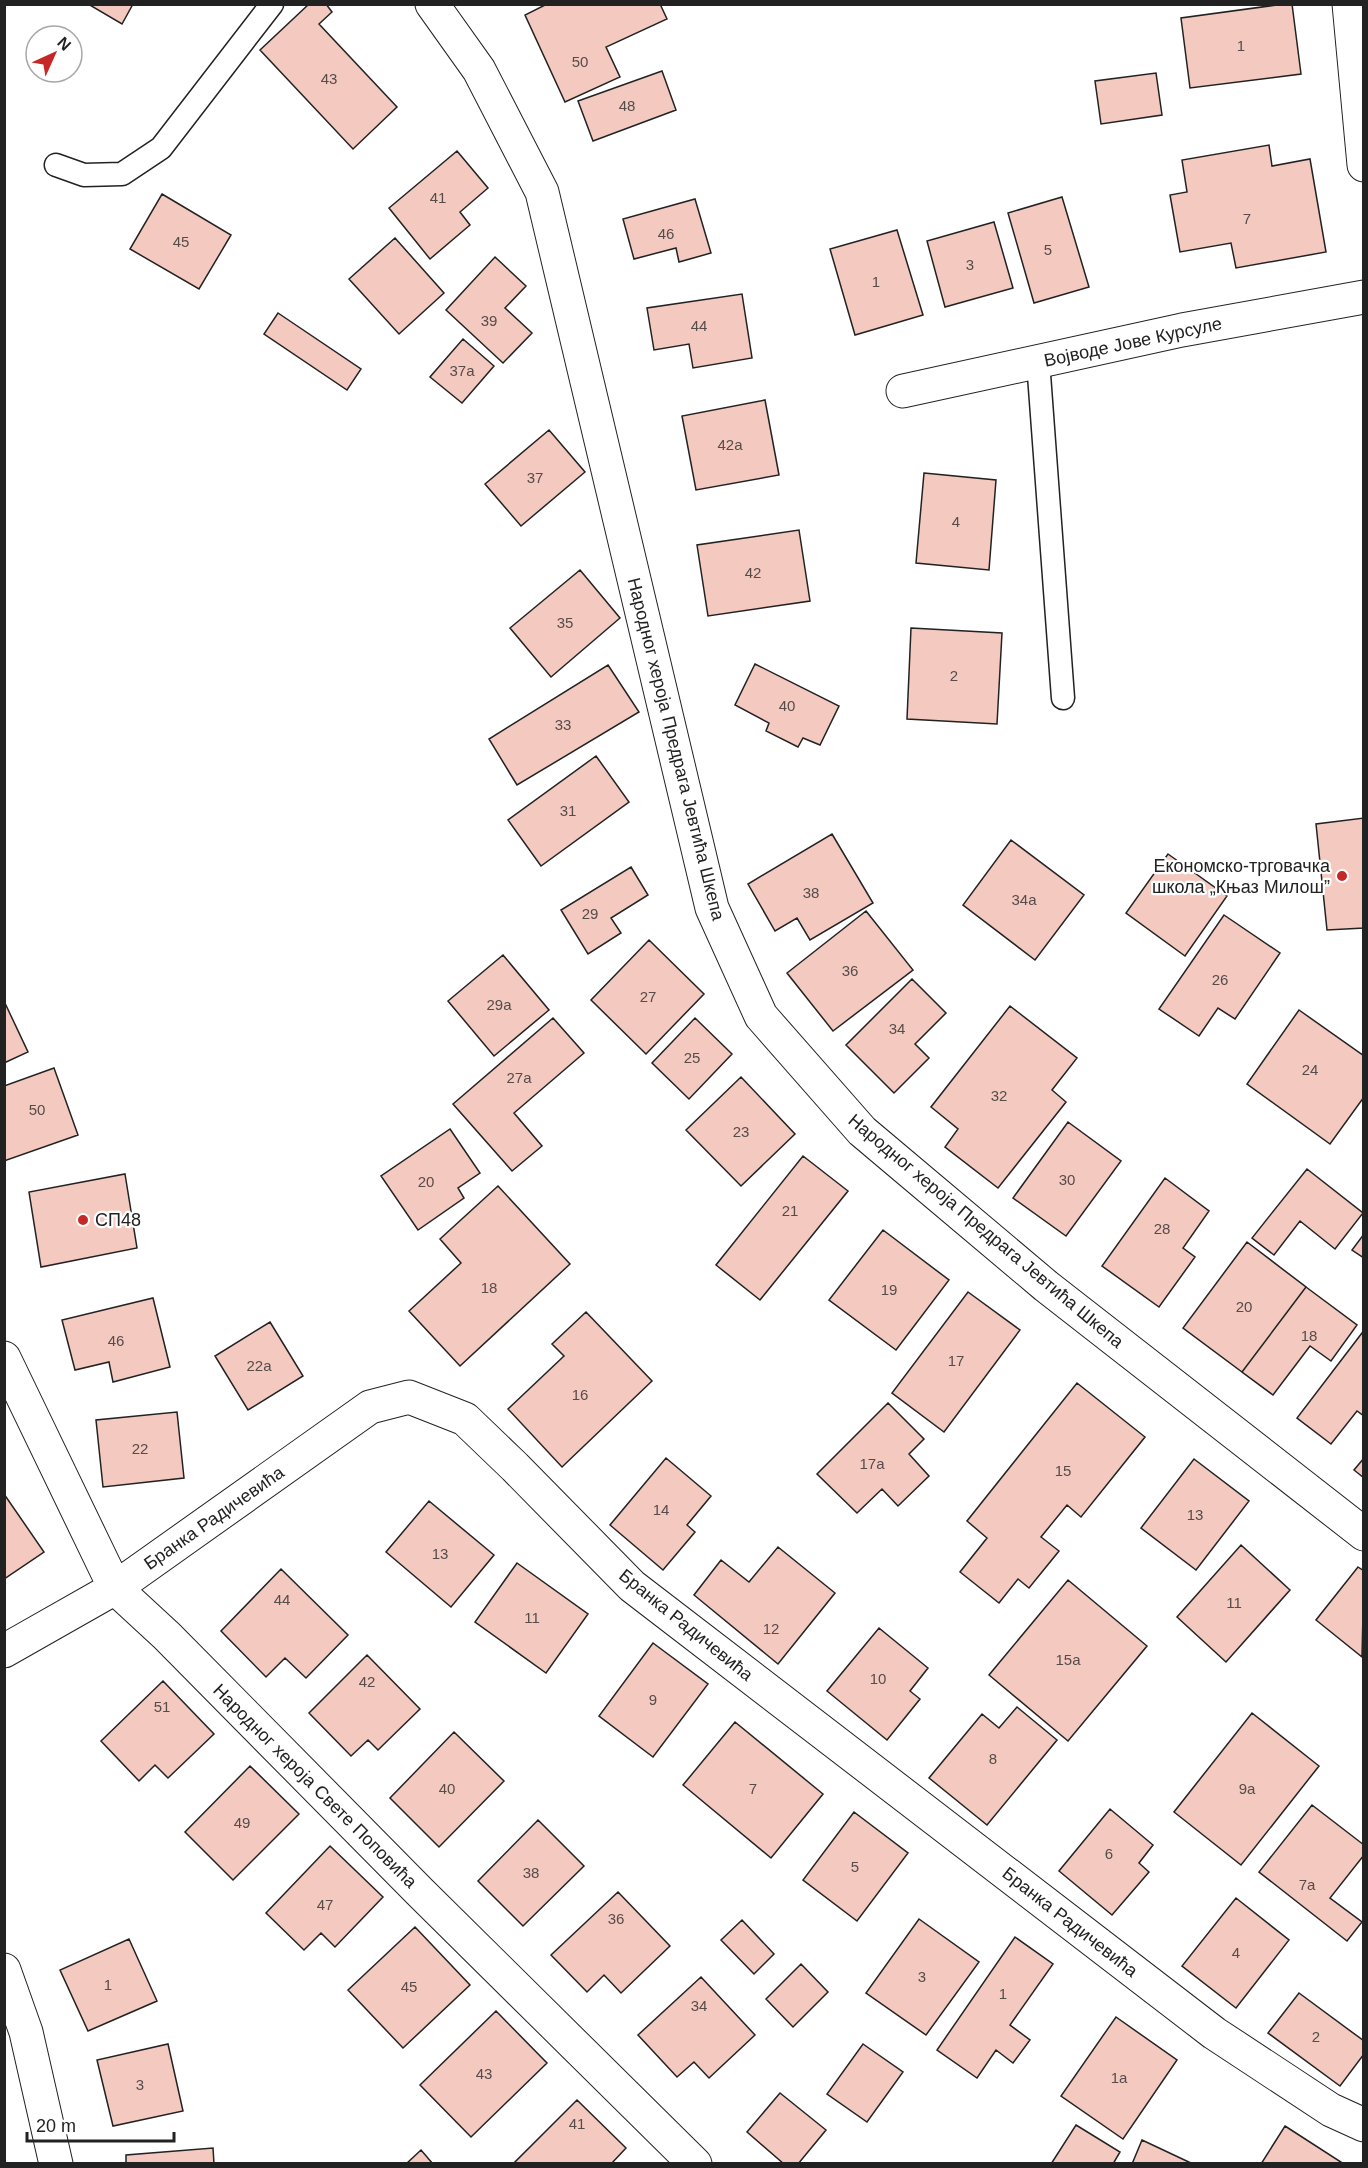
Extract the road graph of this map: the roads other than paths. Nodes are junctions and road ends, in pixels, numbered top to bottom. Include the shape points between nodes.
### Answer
1 (273, 4) edge
2 (432, 4) edge
3 (1349, 4) edge
4 (56, 165) dead end
5 (1364, 165) edge
6 (1364, 297) edge
7 (1038, 362) junction
8 (903, 391) dead end
9 (1063, 698) dead end
10 (4, 1358) edge
11 (1364, 1534) edge
12 (115, 1588) junction
13 (4, 1652) edge
14 (4, 1971) edge
15 (1364, 2125) edge
16 (56, 2163) edge
17 (695, 2163) edge

1 - 4 lane via 161,148 122,174 84,175
2 - 11 street, Народног хероја Предрага Јевтића Шкепа via 479,70 542,192 712,908 760,1016 862,1131 1046,1286
3 - 5 street
6 - 7 street, Војводе Јове Курсуле via 1182,330
7 - 8 street, Војводе Јове Курсуле
7 - 9 lane
10 - 12 street, Народног хероја Свете Поповића
12 - 13 street, Бранка Радичевића
12 - 15 street, Бранка Радичевића via 370,1407 409,1397 465,1419 632,1586 1214,2033 1331,2110
12 - 17 street, Народног хероја Свете Поповића
14 - 16 street via 26,2032

